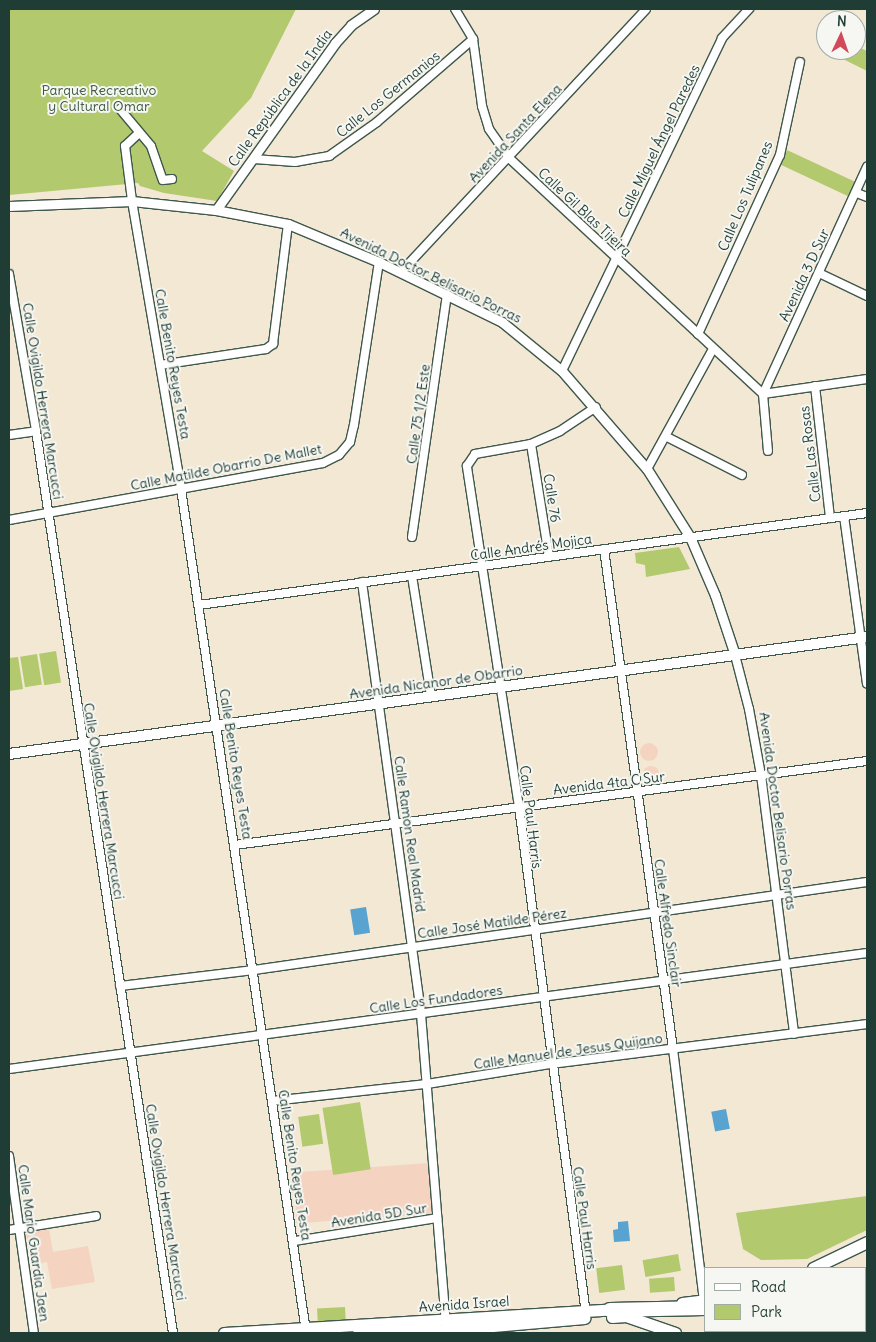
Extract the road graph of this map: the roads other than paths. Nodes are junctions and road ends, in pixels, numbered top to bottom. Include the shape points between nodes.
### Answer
1 (374, 9) edge
2 (455, 9) edge
3 (646, 9) edge
4 (749, 9) edge
5 (473, 39) junction
6 (800, 62) dead end
7 (120, 109) dead end
8 (139, 133) junction
9 (254, 158) junction
10 (509, 158) junction
11 (867, 167) edge
12 (172, 178) dead end
13 (857, 193) junction
14 (867, 198) edge
15 (132, 200) junction
16 (9, 206) edge
17 (216, 210) junction
18 (288, 224) junction
19 (616, 259) junction
20 (379, 262) junction
21 (402, 272) junction
22 (819, 273) junction
23 (9, 274) edge
24 (447, 295) junction
25 (867, 296) edge
26 (698, 334) junction
27 (712, 349) junction
28 (160, 365) junction
29 (562, 371) junction
30 (867, 379) edge
31 (815, 386) junction
32 (763, 394) junction
33 (596, 407) junction
34 (36, 431) junction
35 (9, 435) edge
36 (667, 437) junction
37 (530, 444) junction
38 (768, 451) dead end
39 (647, 469) junction
40 (742, 475) dead end
41 (181, 489) junction
42 (867, 513) edge
43 (49, 514) junction
44 (844, 516) junction
45 (830, 518) junction
46 (9, 520) edge
47 (412, 537) dead end
48 (690, 537) junction
49 (604, 549) junction
50 (549, 557) junction
51 (483, 566) junction
52 (412, 576) junction
53 (362, 582) junction
54 (199, 605) junction
55 (864, 638) edge
56 (735, 655) junction
57 (621, 671) junction
58 (867, 683) edge
59 (501, 687) junction
60 (431, 696) junction
61 (378, 703) junction
62 (217, 725) junction
63 (82, 744) junction
64 (9, 754) edge
65 (867, 760) edge
66 (761, 775) junction
67 (638, 792) junction
68 (519, 807) junction
69 (397, 823) junction
70 (235, 845) junction
71 (867, 882) edge
72 (776, 895) junction
73 (655, 914) junction
74 (533, 930) junction
75 (412, 946) junction
76 (867, 953) edge
77 (785, 965) junction
78 (254, 970) junction
79 (664, 982) junction
80 (120, 986) junction
81 (543, 998) junction
82 (421, 1014) junction
83 (867, 1024) edge
84 (264, 1034) junction
85 (794, 1034) junction
86 (673, 1049) junction
87 (130, 1053) junction
88 (551, 1064) junction
89 (9, 1069) edge
90 (427, 1084) junction
91 (272, 1102) junction
92 (9, 1156) edge
93 (96, 1216) dead end
94 (438, 1218) junction
95 (19, 1229) junction
96 (9, 1230) edge
97 (295, 1241) junction
98 (867, 1242) edge
99 (816, 1267) edge
100 (704, 1305) edge
101 (610, 1310) joint
102 (586, 1314) junction
103 (626, 1316) junction
104 (446, 1325) junction
105 (503, 1329) edge
106 (335, 1330) edge
107 (306, 1331) edge
108 (34, 1333) edge
109 (173, 1333) edge
110 (224, 1333) edge
111 (358, 1333) edge
112 (675, 1333) edge

1 - 9 street, Calle República de la India via 335,43
2 - 5 street, Calle Gil Blas Tijeira
3 - 10 street, Avenida Santa Elena
4 - 19 street, Calle Miguel Ángel Paredes via 722,38
5 - 9 street, Calle Los Germanios via 377,122 329,156 295,162
5 - 10 street, Calle Gil Blas Tijeira via 482,106 489,129
6 - 26 street, Calle Los Tulipanes via 780,155
7 - 8 street
8 - 12 street via 155,154 162,180
8 - 15 street, Calle Benito Reyes Testa via 125,146
9 - 17 street, Calle República de la India
10 - 19 street, Calle Gil Blas Tijeira
10 - 21 street, Avenida Santa Elena
11 - 13 street, Avenida 3 D Sur
13 - 14 street
13 - 22 street, Avenida 3 D Sur
15 - 16 street, Avenida Doctor Belisario Porras
15 - 17 street, Avenida Doctor Belisario Porras
15 - 28 street, Calle Benito Reyes Testa
17 - 18 street, Avenida Doctor Belisario Porras
18 - 20 street, Avenida Doctor Belisario Porras
18 - 28 street via 273,344 266,350
19 - 26 street, Calle Gil Blas Tijeira
19 - 29 street, Calle Miguel Ángel Paredes
20 - 21 street, Avenida Doctor Belisario Porras
20 - 41 street, Calle Matilde Obarrio De Mallet via 354,425 350,442 339,455 323,462
21 - 24 street, Avenida Doctor Belisario Porras
22 - 25 street
22 - 32 street, Avenida 3 D Sur
23 - 34 street, Calle Ovigildo Herrera Marcucci
24 - 29 street, Avenida Doctor Belisario Porras via 519,332
24 - 47 street, Calle 75 1/2 Este
26 - 27 street, Calle Gil Blas Tijeira
27 - 32 street, Calle Gil Blas Tijeira
27 - 36 street
28 - 41 street, Calle Benito Reyes Testa
29 - 33 street, Avenida Doctor Belisario Porras
30 - 31 street
31 - 32 street
31 - 45 street, Calle Las Rosas
32 - 38 street
33 - 37 street, Calle Paul Harris via 560,432
33 - 39 street, Avenida Doctor Belisario Porras
34 - 35 street
34 - 43 street, Calle Ovigildo Herrera Marcucci
36 - 39 street
36 - 40 street
37 - 50 street, Calle 76
37 - 51 street, Calle Paul Harris via 483,452 470,458 467,466
39 - 48 street, Avenida Doctor Belisario Porras
41 - 43 street, Calle Matilde Obarrio De Mallet
41 - 54 street, Calle Benito Reyes Testa
42 - 44 street, Calle Andrés Mojica
43 - 46 street, Calle Matilde Obarrio De Mallet
43 - 63 street, Calle Ovigildo Herrera Marcucci
44 - 45 street, Calle Andrés Mojica
44 - 55 street
45 - 48 street, Calle Andrés Mojica
48 - 49 street, Calle Andrés Mojica
48 - 56 street, Avenida Doctor Belisario Porras via 715,595
49 - 50 street, Calle Andrés Mojica
49 - 57 street, Calle Alfredo Sinclair
50 - 51 street, Calle Andrés Mojica
51 - 52 street, Calle Andrés Mojica
51 - 59 street, Calle Paul Harris
52 - 53 street, Calle Andrés Mojica
52 - 60 street
53 - 54 street, Calle Andrés Mojica
53 - 61 street, Calle Ramon Real Madrid
54 - 62 street, Calle Benito Reyes Testa
55 - 56 main road, Avenida Nicanor de Obarrio
55 - 58 street
56 - 57 main road, Avenida Nicanor de Obarrio
56 - 66 street, Avenida Doctor Belisario Porras
57 - 59 main road, Avenida Nicanor de Obarrio
57 - 67 street, Calle Alfredo Sinclair
59 - 60 main road, Avenida Nicanor de Obarrio
59 - 68 street, Calle Paul Harris
60 - 61 main road, Avenida Nicanor de Obarrio
61 - 62 main road, Avenida Nicanor de Obarrio
61 - 69 street, Calle Ramon Real Madrid
62 - 63 main road, Avenida Nicanor de Obarrio
62 - 70 street, Calle Benito Reyes Testa
63 - 64 main road, Avenida Nicanor de Obarrio
63 - 80 street, Calle Ovigildo Herrera Marcucci
65 - 66 street, Avenida 4ta C Sur
66 - 67 street, Avenida 4ta C Sur
66 - 72 street, Avenida Doctor Belisario Porras
67 - 68 street, Avenida 4ta C Sur
67 - 73 street, Calle Alfredo Sinclair
68 - 69 street, Avenida 4ta C Sur
68 - 74 street, Calle Paul Harris
69 - 70 street, Avenida 4ta C Sur
69 - 75 street, Calle Ramon Real Madrid
70 - 78 street, Calle Benito Reyes Testa
71 - 72 street, Calle José Matilde Pérez
72 - 73 street, Calle José Matilde Pérez
72 - 77 street, Avenida Doctor Belisario Porras
73 - 74 street, Calle José Matilde Pérez
73 - 79 street, Calle Alfredo Sinclair
74 - 75 street, Calle José Matilde Pérez
74 - 81 street, Calle Paul Harris
75 - 78 street, Calle José Matilde Pérez
75 - 82 street, Calle Ramon Real Madrid
76 - 77 street, Calle Los Fundadores
77 - 79 street, Calle Los Fundadores
77 - 85 street, Avenida Doctor Belisario Porras
78 - 80 street, Calle José Matilde Pérez
78 - 84 street, Calle Benito Reyes Testa
79 - 81 street, Calle Los Fundadores
79 - 86 street, Calle Alfredo Sinclair
80 - 87 street, Calle Ovigildo Herrera Marcucci
81 - 82 street, Calle Los Fundadores
81 - 88 street, Calle Paul Harris
82 - 84 street, Calle Los Fundadores
82 - 90 street, Calle Ramon Real Madrid
83 - 85 street, Calle Manuel de Jesus Quijano
84 - 87 street, Calle Los Fundadores
84 - 91 street, Calle Benito Reyes Testa
85 - 86 street, Calle Manuel de Jesus Quijano
86 - 88 street, Calle Manuel de Jesus Quijano
86 - 100 street, Calle Alfredo Sinclair
87 - 89 street, Calle Los Fundadores
87 - 109 street, Calle Ovigildo Herrera Marcucci
88 - 90 street, Calle Manuel de Jesus Quijano
88 - 102 street, Calle Paul Harris
90 - 91 street, Calle Manuel de Jesus Quijano
90 - 94 street, Calle Ramon Real Madrid
91 - 97 street, Calle Benito Reyes Testa
92 - 95 street, Calle Mario Guardia Jaen
93 - 95 street
94 - 97 street, Avenida 5D Sur
94 - 104 street, Calle Ramon Real Madrid
95 - 96 street
95 - 108 street, Calle Mario Guardia Jaen
97 - 107 street, Calle Benito Reyes Testa
98 - 99 main road
100 - 101 highway
100 - 103 highway
101 - 102 main road, Avenida Israel
102 - 103 main road
102 - 104 main road, Avenida Israel
102 - 105 main road, Avenida Israel
103 - 112 main road
104 - 105 main road, Avenida Israel
104 - 106 main road, Avenida Israel
104 - 111 main road, Avenida Israel
106 - 107 main road, Avenida Israel
107 - 110 main road, Avenida Israel

